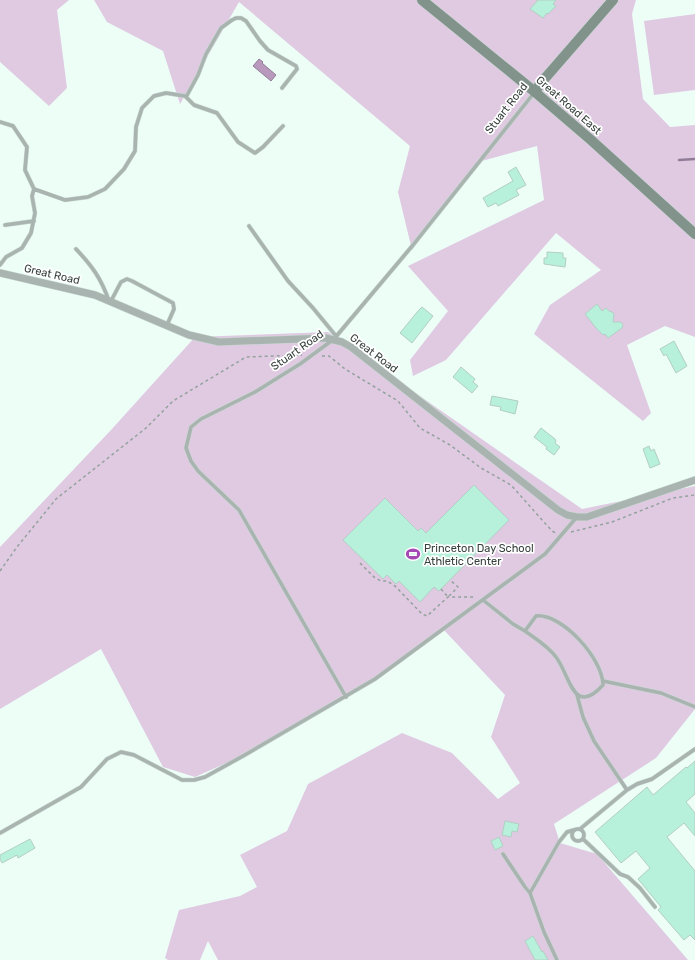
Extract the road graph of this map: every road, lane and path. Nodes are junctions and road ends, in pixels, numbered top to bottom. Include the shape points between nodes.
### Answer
1 (422, 0) edge
2 (613, 0) edge
3 (282, 88) dead end
4 (535, 92) junction
5 (186, 97) junction
6 (0, 122) edge
7 (283, 126) dead end
8 (34, 189) junction
9 (34, 221) junction
10 (5, 226) dead end
11 (249, 226) dead end
12 (695, 234) edge
13 (76, 249) dead end
14 (0, 265) edge
15 (0, 273) edge
16 (110, 301) junction
17 (166, 326) junction
18 (335, 338) junction
19 (311, 355) junction
20 (695, 480) edge
21 (695, 495) edge
22 (577, 517) junction
23 (561, 535) junction
24 (360, 563) dead end
25 (0, 571) edge
26 (450, 580) dead end
27 (441, 589) dead end
28 (448, 597) junction
29 (483, 600) junction
30 (525, 631) junction
31 (603, 681) junction
32 (577, 695) junction
33 (346, 697) junction
34 (695, 707) edge
35 (695, 749) edge
36 (627, 790) junction
37 (580, 829) junction
38 (574, 830) junction
39 (0, 833) edge
40 (583, 839) junction
41 (503, 854) dead end
42 (530, 893) junction
43 (656, 907) dead end
44 (557, 960) edge

1 - 4 street, Great Road East
2 - 4 street, Stuart Road
3 - 5 lane via 297,69 296,66 268,50 246,21 236,18 221,28
4 - 12 street, Great Road East
4 - 18 lane, Stuart Road
5 - 7 lane via 194,105 217,113 238,142 255,153
5 - 8 lane via 166,93 154,96 142,108 136,127 135,151 124,169 105,189 88,196 65,200
6 - 8 lane via 13,126 27,147 25,170
8 - 9 lane
9 - 10 lane
9 - 14 lane via 31,233 22,248 6,257
11 - 18 lane via 288,281 313,308
13 - 16 lane via 97,273
15 - 16 street, Great Road via 95,295
16 - 17 street, Great Road
16 - 17 lane via 121,282 127,279 132,281 173,303 174,308
17 - 18 street, Great Road via 219,342
18 - 19 lane, Stuart Road
18 - 22 street, Great Road via 351,347 558,510
19 - 23 path via 329,356 345,369 398,401 420,428 511,485 552,531
19 - 25 path via 246,356 173,401 146,428 56,499
19 - 33 lane, Stuart Road via 255,392 201,419 191,427 186,448 198,470 239,510
20 - 22 street, Great Road via 596,515
21 - 23 path via 673,498 612,522
22 - 23 lane
23 - 29 lane via 545,554
24 - 28 path via 374,577 395,586 427,616
26 - 28 path via 458,587
27 - 28 path
28 - 29 path
29 - 30 lane
29 - 33 lane via 375,680
30 - 31 lane via 536,616 550,617 575,635 590,651
30 - 32 lane via 556,656
31 - 32 lane via 603,685 590,696 583,698
31 - 34 lane via 661,693
32 - 36 lane via 582,717 594,741
33 - 39 lane via 205,777 194,780 182,780 134,754 121,752 107,759 81,787
35 - 36 lane via 652,779
36 - 37 lane
37 - 38 lane
37 - 40 lane via 584,835
38 - 40 lane via 571,835 574,840 577,842
38 - 42 lane via 567,832 559,842
40 - 43 lane via 620,874 628,877 640,888
41 - 42 lane
42 - 44 lane

